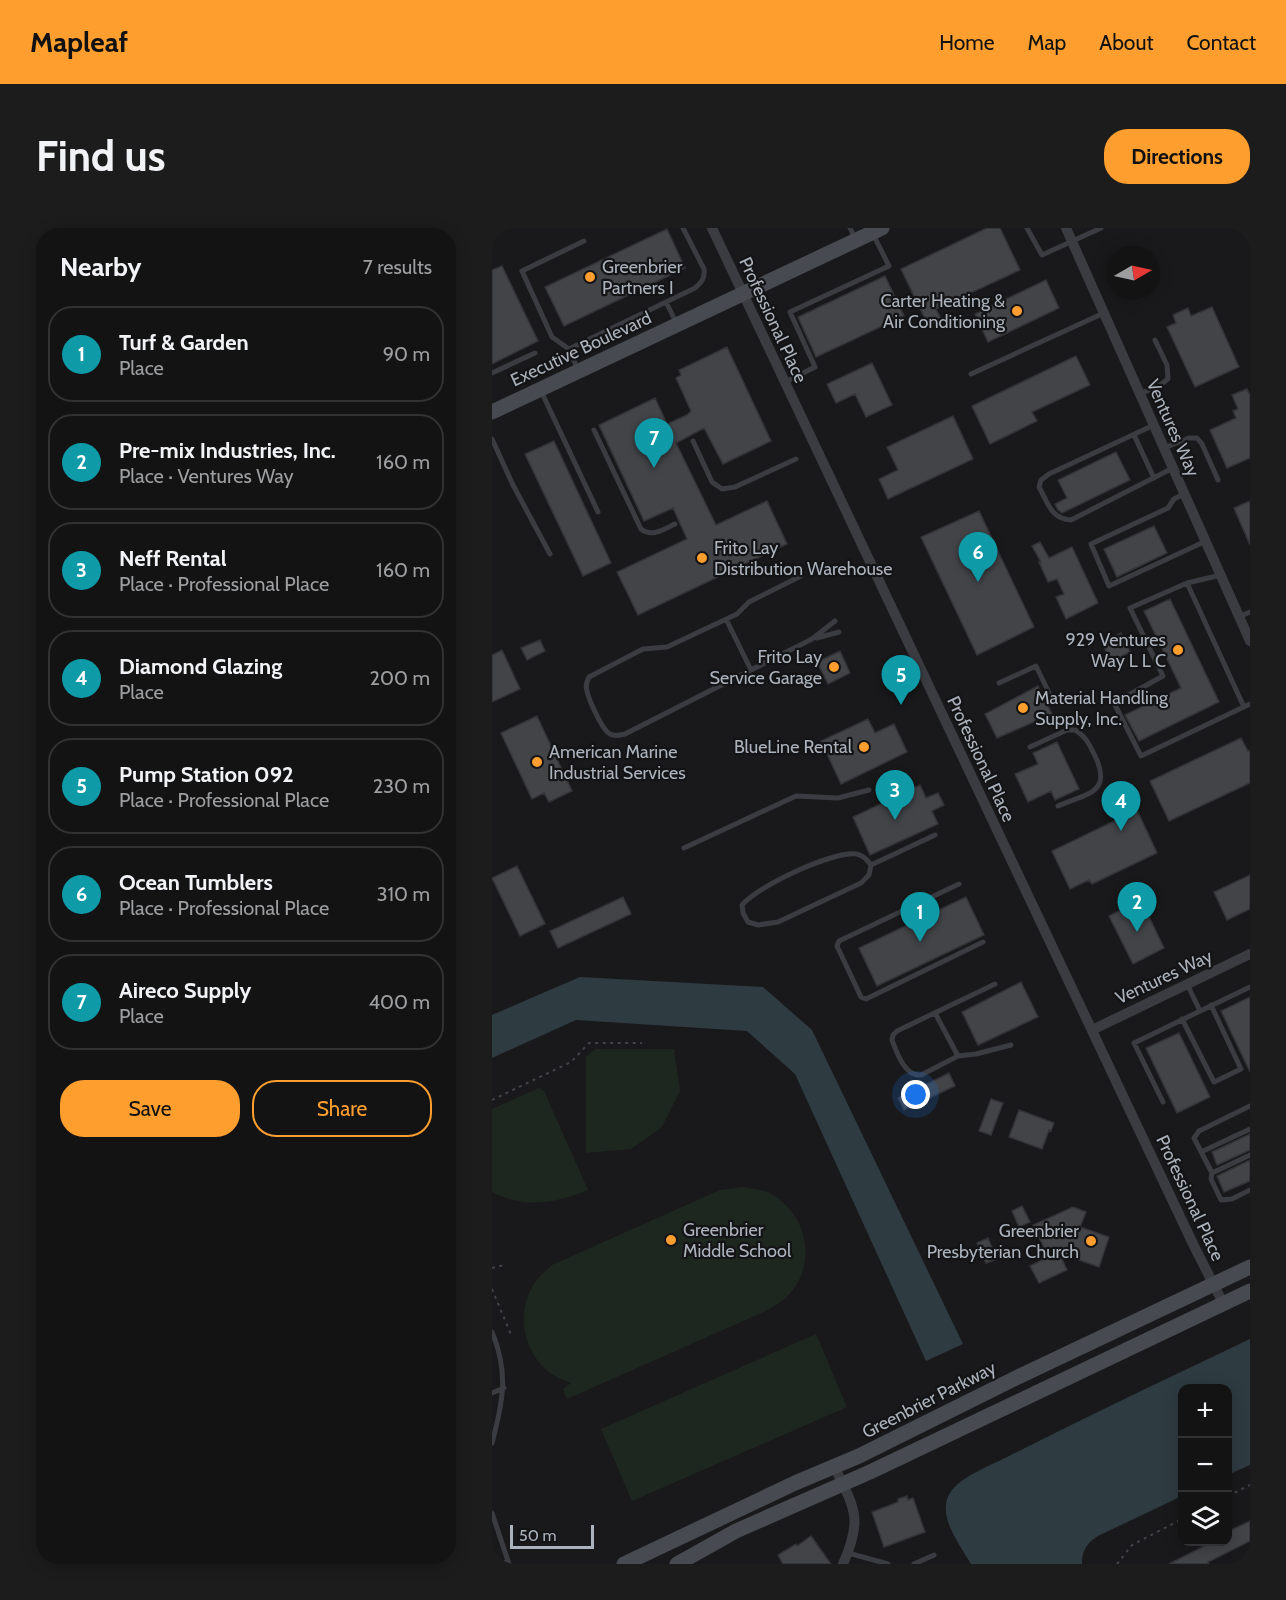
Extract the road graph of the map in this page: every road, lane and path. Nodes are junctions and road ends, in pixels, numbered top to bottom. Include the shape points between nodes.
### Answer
1 (683, 228) edge
2 (712, 228) edge
3 (1027, 228) edge
4 (1066, 228) edge
5 (1101, 228) edge
6 (877, 230) edge
7 (853, 234) edge
8 (584, 241) dead end
9 (1072, 242) junction
10 (743, 294) junction
11 (666, 302) junction
12 (1104, 313) junction
13 (678, 325) junction
14 (1155, 340) dead end
15 (569, 349) junction
16 (535, 353) dead end
17 (579, 371) junction
18 (492, 373) edge
19 (971, 374) dead end
20 (785, 382) junction
21 (541, 390) junction
22 (1140, 394) junction
23 (492, 412) edge
24 (1154, 425) junction
25 (594, 430) dead end
26 (1134, 435) junction
27 (492, 439) edge
28 (693, 441) dead end
29 (1164, 448) junction
30 (796, 459) dead end
31 (1173, 468) junction
32 (1154, 478) junction
33 (1218, 480) dead end
34 (1184, 494) junction
35 (598, 512) dead end
36 (675, 524) dead end
37 (1206, 541) junction
38 (550, 554) dead end
39 (1221, 574) junction
40 (801, 576) dead end
41 (1187, 583) junction
42 (1250, 612) edge
43 (1239, 617) junction
44 (726, 619) junction
45 (835, 621) dead end
46 (839, 632) dead end
47 (813, 639) junction
48 (1250, 641) edge
49 (752, 670) junction
50 (999, 683) dead end
51 (1051, 697) dead end
52 (1247, 705) edge
53 (1030, 747) dead end
54 (869, 790) dead end
55 (1058, 806) dead end
56 (935, 835) dead end
57 (684, 849) dead end
58 (871, 866) junction
59 (959, 884) dead end
60 (983, 942) dead end
61 (1250, 954) edge
62 (995, 984) dead end
63 (1187, 984) junction
64 (1250, 987) edge
65 (1211, 1005) junction
66 (1200, 1011) junction
67 (935, 1013) junction
68 (1182, 1019) junction
69 (1092, 1030) junction
70 (642, 1043) dead end
71 (1011, 1045) dead end
72 (958, 1056) junction
73 (492, 1100) edge
74 (1163, 1102) dead end
75 (1250, 1106) edge
76 (1250, 1129) edge
77 (1201, 1152) junction
78 (1250, 1155) edge
79 (1212, 1173) junction
80 (1250, 1190) edge
81 (504, 1265) dead end
82 (1250, 1267) edge
83 (492, 1268) edge
84 (1213, 1284) junction
85 (492, 1289) edge
86 (1250, 1291) edge
87 (1223, 1303) junction
88 (492, 1332) edge
89 (512, 1337) dead end
90 (504, 1388) junction
91 (492, 1393) edge
92 (492, 1443) edge
93 (834, 1466) junction
94 (842, 1484) junction
95 (1250, 1485) edge
96 (1232, 1494) edge
97 (492, 1513) edge
98 (1178, 1521) edge
99 (848, 1552) junction
100 (934, 1555) dead end
101 (700, 1558) edge
102 (508, 1563) edge
103 (495, 1564) edge
104 (624, 1564) edge
105 (677, 1564) edge
106 (843, 1564) edge
107 (888, 1564) edge
108 (914, 1564) edge
109 (1117, 1564) edge

1 - 11 lane via 705,275 695,288
2 - 10 street, Professional Place
3 - 9 lane via 1042,255
4 - 9 street, Ventures Way
5 - 9 lane
6 - 7 main road, Executive Boulevard
6 - 20 lane via 888,266 790,312 816,367
7 - 10 main road, Executive Boulevard
8 - 15 lane via 522,271 552,337
9 - 12 street, Ventures Way
10 - 13 main road, Executive Boulevard
10 - 20 street, Professional Place
11 - 13 lane
11 - 15 lane
12 - 19 lane
12 - 22 street, Ventures Way
13 - 17 main road, Executive Boulevard
14 - 22 lane via 1167,365 1168,379
15 - 17 lane
16 - 18 lane
17 - 21 main road, Executive Boulevard
20 - 69 street, Professional Place
21 - 23 main road, Executive Boulevard
21 - 35 lane
22 - 24 street, Ventures Way
24 - 26 lane
24 - 29 street, Ventures Way
25 - 36 lane via 641,529 649,534
26 - 32 lane
26 - 32 lane via 1049,474 1039,487 1054,515 1071,520
27 - 38 lane
28 - 30 lane via 712,482 722,489 735,488
29 - 31 street, Ventures Way
29 - 33 lane via 1197,438
31 - 32 lane
31 - 34 street, Ventures Way
34 - 37 street, Ventures Way
34 - 37 lane via 1168,508 1091,544 1109,586
37 - 39 street, Ventures Way
39 - 41 lane
39 - 43 street, Ventures Way
40 - 44 lane via 749,602
41 - 52 lane
41 - 52 lane via 1130,608 1163,676 1114,703 1141,756
42 - 43 lane
43 - 48 street, Ventures Way
44 - 49 lane
44 - 49 lane via 667,647 643,649 589,677 587,692 603,726 609,734 625,734
45 - 47 lane
46 - 47 lane
47 - 49 lane
50 - 51 lane via 1036,666
53 - 55 lane via 1075,730 1087,741 1101,768 1101,783 1096,789
54 - 57 lane via 838,798 796,796
56 - 58 lane
58 - 58 lane via 861,883 778,922 758,925 748,922 743,913 742,905 760,889 835,856 858,855
59 - 60 lane via 838,941 837,946 861,997 866,999
61 - 63 street, Ventures Way
62 - 67 lane
63 - 66 lane
63 - 69 street, Ventures Way
64 - 65 lane
65 - 66 lane
65 - 68 lane via 1242,1069 1214,1082
66 - 68 lane
67 - 72 lane
67 - 72 lane via 893,1035 903,1063 916,1076
68 - 74 lane via 1134,1043
69 - 84 street, Professional Place
70 - 73 path via 589,1043 571,1062
71 - 72 lane
75 - 77 lane via 1196,1134
76 - 77 lane
77 - 79 lane
78 - 79 lane
79 - 80 lane via 1221,1200
81 - 83 path
82 - 84 main road, Greenbrier Parkway
84 - 87 street, Professional Place
84 - 93 main road, Greenbrier Parkway
85 - 89 path
86 - 87 main road, Greenbrier Parkway
87 - 94 main road, Greenbrier Parkway
88 - 90 lane
90 - 91 lane
90 - 92 lane
93 - 94 street
93 - 104 main road, Greenbrier Parkway
94 - 99 street via 856,1526
94 - 101 main road, Greenbrier Parkway via 736,1531
95 - 96 path
97 - 102 lane
98 - 109 path via 1132,1545
99 - 106 street
99 - 107 lane
100 - 108 lane
101 - 105 main road, Greenbrier Parkway
102 - 103 lane

